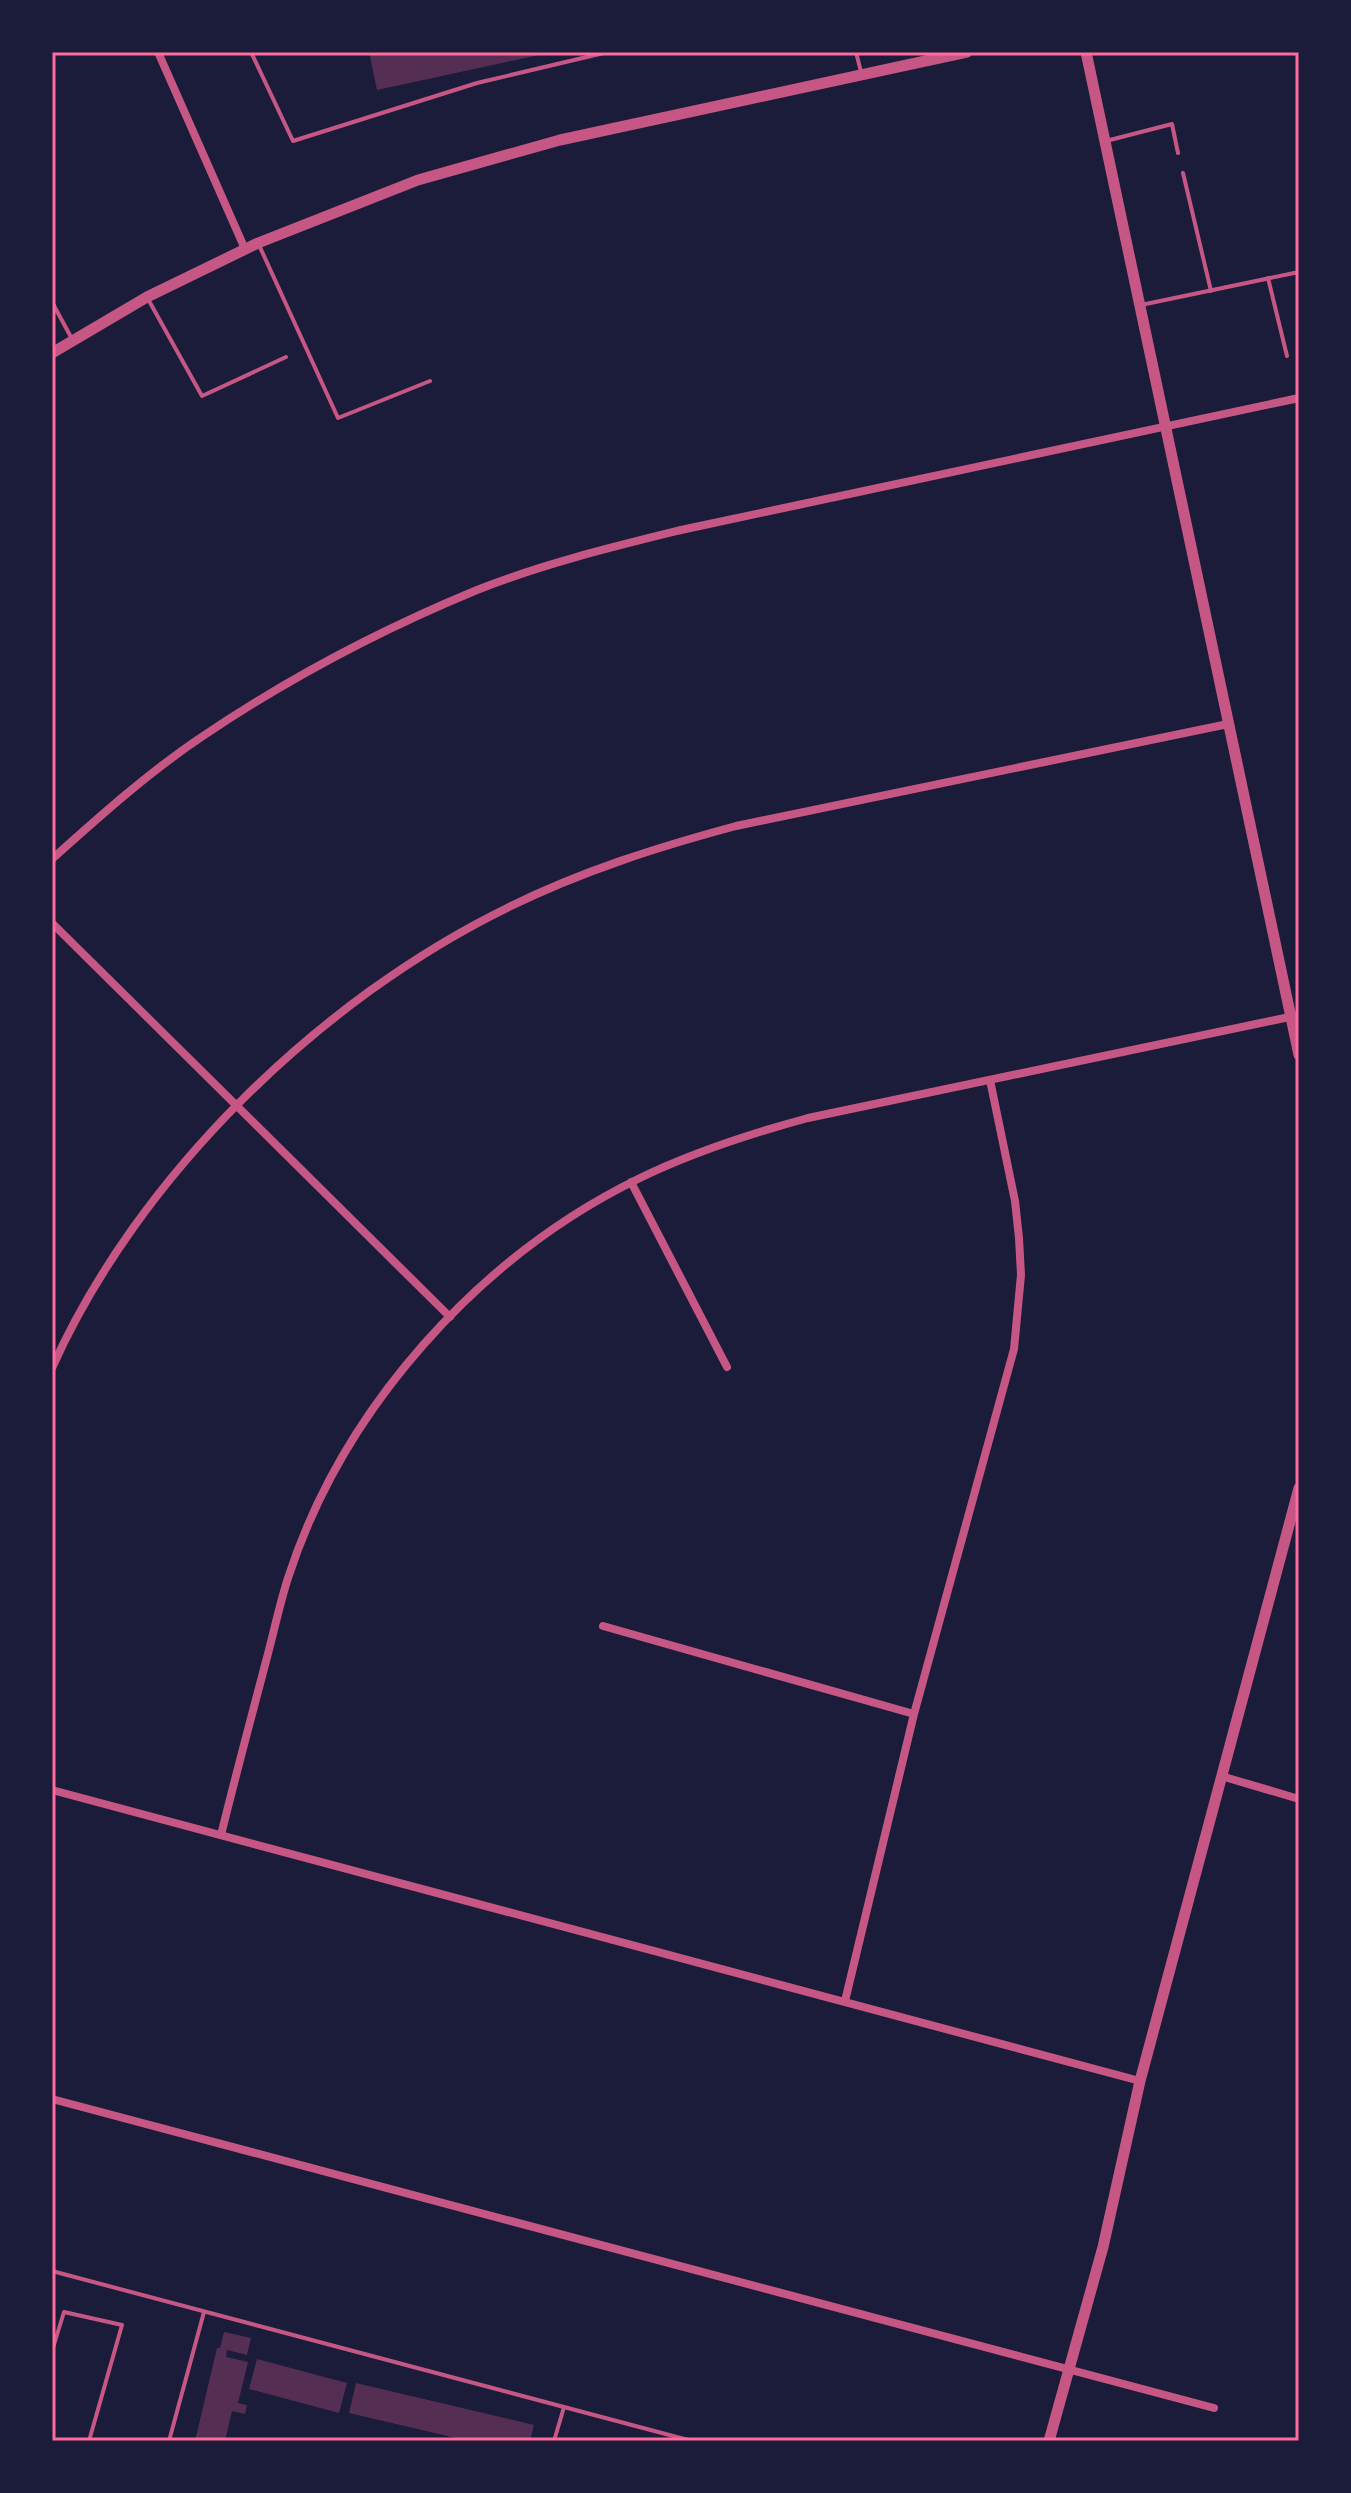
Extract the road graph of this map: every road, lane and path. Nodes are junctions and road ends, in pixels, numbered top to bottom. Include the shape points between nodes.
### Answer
1 (158, 52) edge
2 (251, 52) edge
3 (608, 52) edge
4 (856, 52) edge
5 (967, 52) edge
6 (1086, 52) edge
7 (862, 75) junction
8 (1105, 142) junction
9 (1178, 153) dead end
10 (1183, 173) dead end
11 (258, 243) junction
12 (245, 249) junction
13 (1299, 272) edge
14 (1268, 278) junction
15 (1211, 291) junction
16 (147, 297) junction
17 (52, 302) edge
18 (1140, 305) junction
19 (73, 340) junction
20 (52, 353) edge
21 (1287, 356) dead end
22 (286, 357) dead end
23 (430, 381) dead end
24 (1299, 398) edge
25 (1166, 427) junction
26 (1228, 724) junction
27 (52, 859) edge
28 (52, 923) edge
29 (1295, 1016) edge
30 (1299, 1055) edge
31 (990, 1080) junction
32 (235, 1106) junction
33 (631, 1182) junction
34 (450, 1317) junction
35 (727, 1367) dead end
36 (52, 1368) edge
37 (1299, 1488) edge
38 (1294, 1521) edge
39 (603, 1626) dead end
40 (914, 1714) junction
41 (1221, 1776) junction
42 (52, 1790) edge
43 (1299, 1799) edge
44 (221, 1835) junction
45 (845, 2001) junction
46 (1140, 2081) junction
47 (52, 2099) edge
48 (52, 2271) edge
49 (205, 2312) junction
50 (52, 2351) edge
51 (1068, 2371) junction
52 (564, 2407) junction
53 (1214, 2408) dead end
54 (89, 2441) edge
55 (169, 2441) edge
56 (554, 2441) edge
57 (692, 2441) edge
58 (1049, 2441) edge

1 - 12 street
2 - 3 lane via 293,141 477,83
4 - 7 lane
5 - 7 street
6 - 8 street
7 - 11 street via 560,140 418,180
8 - 9 lane via 1172,124
8 - 18 street
10 - 15 lane
11 - 12 street
11 - 23 lane via 338,418
12 - 16 street
13 - 14 lane
14 - 15 lane
14 - 21 lane
15 - 18 lane
16 - 19 street
16 - 22 lane via 202,396
17 - 19 lane
18 - 25 street
19 - 20 street
24 - 25 street
25 - 26 street
25 - 27 street via 681,530 479,589 382,632 277,689 117,801
26 - 29 street
26 - 32 street via 736,826 582,874 436,947 368,992
28 - 32 street
29 - 30 street
29 - 31 street
31 - 33 street via 750,1133
31 - 40 street via 1016,1213 1019,1312 1006,1385
32 - 34 street
32 - 36 street via 139,1221
33 - 34 street via 535,1242
33 - 35 street
34 - 44 street via 369,1416 311,1521 288,1577
37 - 38 street
38 - 41 street
39 - 40 street
40 - 45 street
41 - 43 street
41 - 46 street
42 - 44 street
44 - 45 street
45 - 46 street
46 - 51 street via 1103,2247
47 - 51 street
48 - 49 lane
49 - 52 lane
49 - 55 lane
50 - 54 lane via 64,2312 122,2325
51 - 53 street
51 - 58 street
52 - 56 lane
52 - 57 lane

